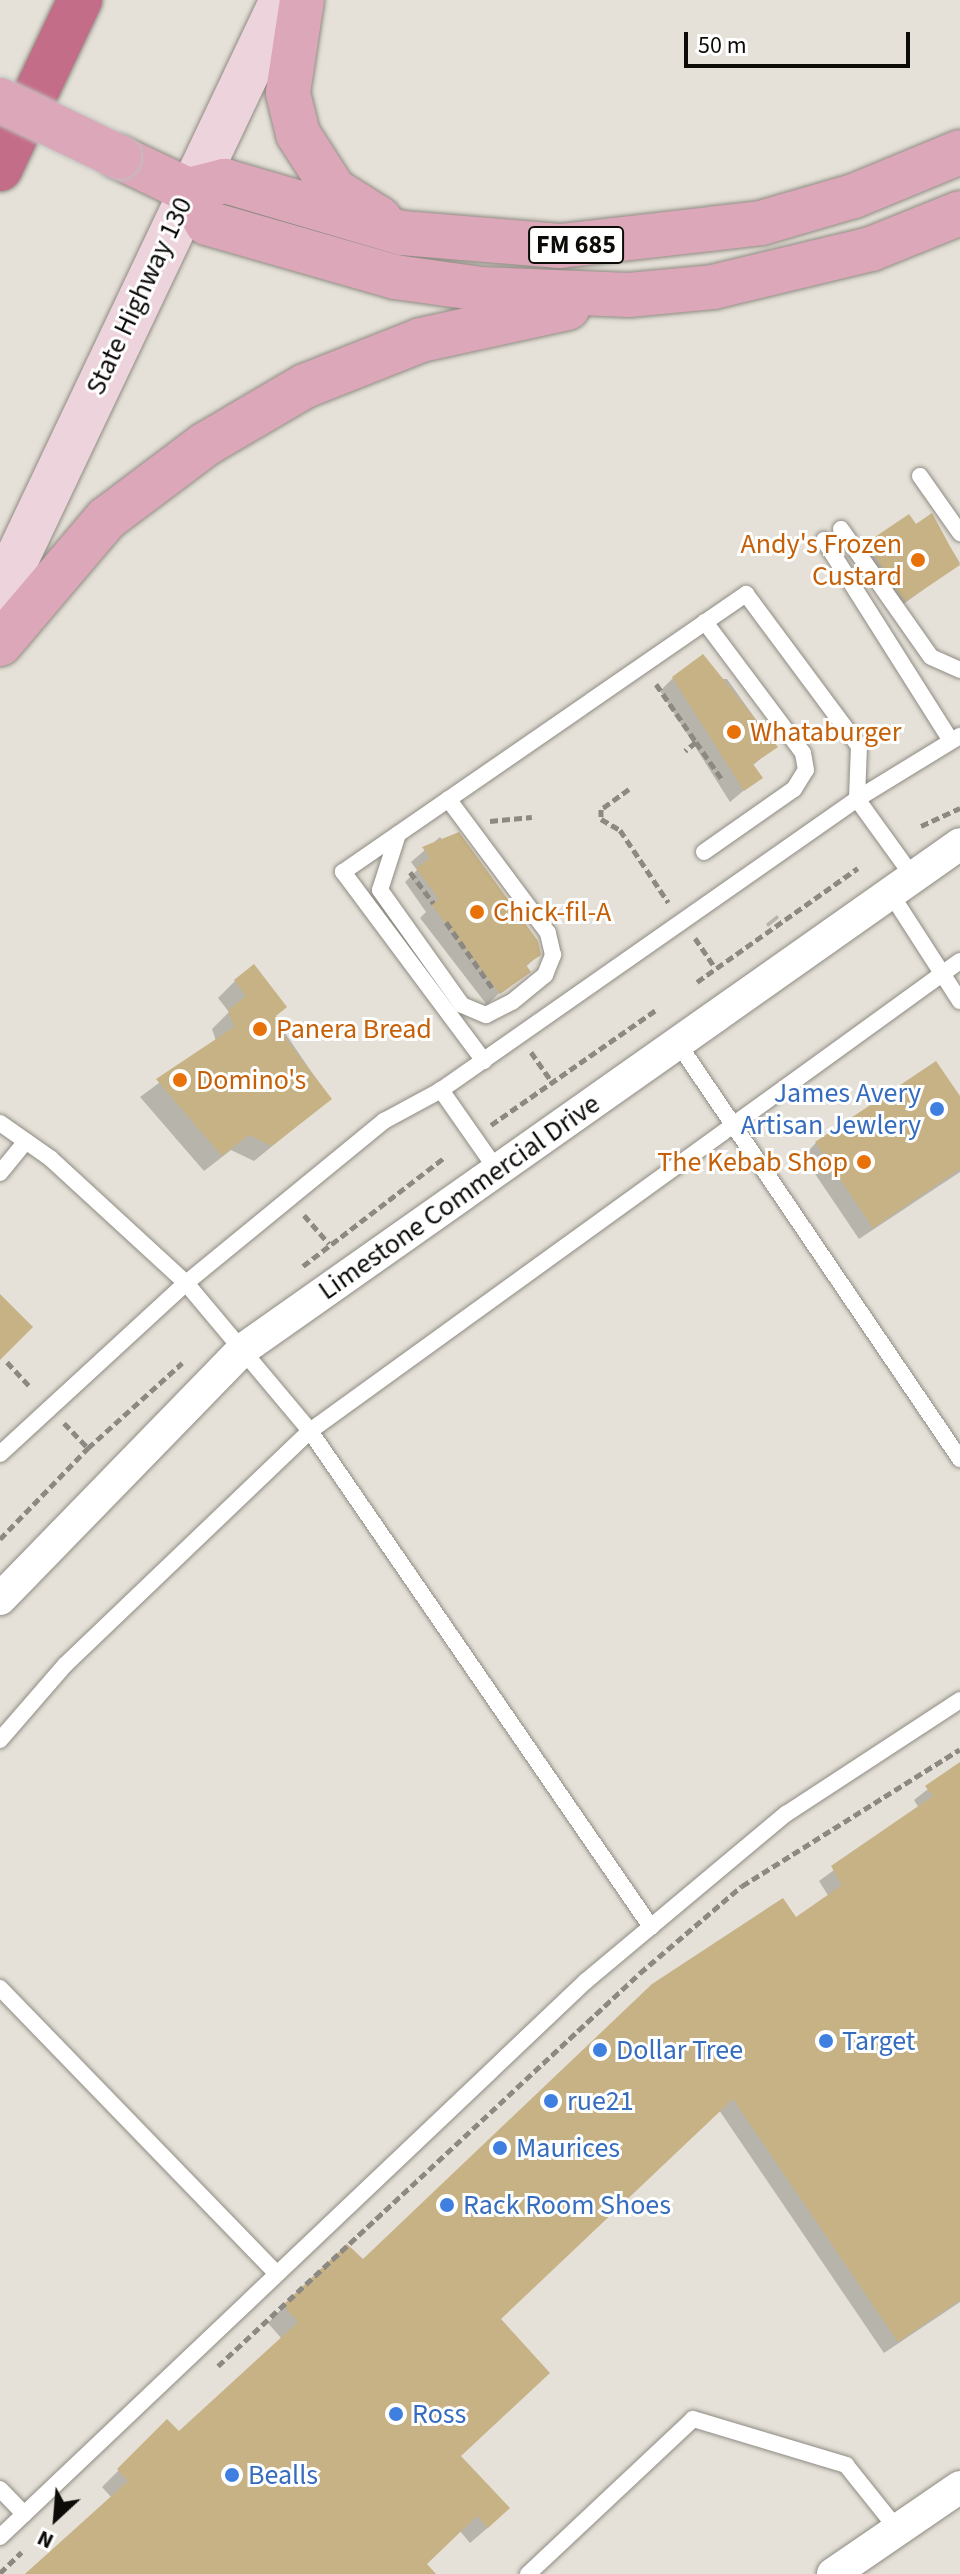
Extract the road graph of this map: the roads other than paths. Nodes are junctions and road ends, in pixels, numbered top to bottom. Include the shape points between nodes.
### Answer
1 (80, 0) edge
2 (282, 0) edge
3 (302, 0) edge
4 (0, 100) edge
5 (960, 152) edge
6 (0, 169) edge
7 (188, 190) junction
8 (960, 213) edge
9 (402, 233) junction
10 (629, 295) junction
11 (920, 476) dead end
12 (841, 529) dead end
13 (960, 533) edge
14 (824, 540) dead end
15 (0, 594) edge
16 (705, 622) junction
17 (0, 644) edge
18 (960, 670) edge
19 (955, 737) edge
20 (448, 799) junction
21 (857, 799) junction
22 (398, 834) junction
23 (960, 844) edge
24 (704, 852) dead end
25 (900, 883) junction
26 (960, 961) edge
27 (941, 973) junction
28 (960, 1001) edge
29 (677, 1042) junction
30 (484, 1061) junction
31 (441, 1090) junction
32 (0, 1123) edge
33 (731, 1124) junction
34 (26, 1141) junction
35 (497, 1170) junction
36 (0, 1173) edge
37 (186, 1283) junction
38 (242, 1350) junction
39 (310, 1431) junction
40 (0, 1454) edge
41 (960, 1459) edge
42 (0, 1599) edge
43 (960, 1700) edge
44 (0, 1740) edge
45 (651, 1927) junction
46 (0, 1988) edge
47 (277, 2274) junction
48 (960, 2487) edge
49 (0, 2489) edge
50 (24, 2514) junction
51 (897, 2529) junction
52 (0, 2537) edge
53 (528, 2574) edge
54 (833, 2574) edge

1 - 6 highway
2 - 7 main road, State Highway 130
3 - 9 main road via 288,93 298,134 334,190
4 - 7 main road, bridge
5 - 9 main road, FM 685 / FM 685 via 854,196 700,235 560,246
7 - 9 main road, FM 685 / FM 685 via 225,181
7 - 10 main road, FM 685 via 207,223 395,277
7 - 15 main road, State Highway 130
8 - 10 main road, FM 685 / FM 685 via 871,249 778,274
10 - 17 main road, FM 685 via 421,340 305,386 206,444 106,519
11 - 13 lane
12 - 18 lane via 931,657
14 - 19 lane
16 - 20 lane
16 - 21 lane via 746,594 859,746
16 - 24 lane via 803,753 806,770 794,789
19 - 21 lane
20 - 22 lane
20 - 22 lane via 548,933 553,955 545,975 512,1002 486,1015 462,1005 380,890
21 - 25 lane
21 - 30 lane
22 - 30 lane via 343,872
23 - 25 street, Limestone Commercial Drive
25 - 27 lane
25 - 29 street, Limestone Commercial Drive
26 - 27 lane
27 - 28 lane
27 - 33 lane
29 - 33 lane
29 - 35 street, Limestone Commercial Drive
30 - 31 lane
31 - 35 lane
31 - 37 lane via 384,1121
32 - 34 lane
33 - 39 lane
33 - 41 lane
34 - 36 lane
34 - 37 lane
35 - 38 street, Limestone Commercial Drive
37 - 38 lane
37 - 40 lane
38 - 39 lane
38 - 42 street, Limestone Commercial Drive
39 - 44 lane via 65,1665
39 - 45 lane
43 - 45 lane via 786,1814
45 - 47 lane
46 - 47 lane
47 - 50 lane
48 - 51 street
49 - 50 lane
50 - 52 lane
51 - 53 lane via 846,2465 693,2419
51 - 54 street

